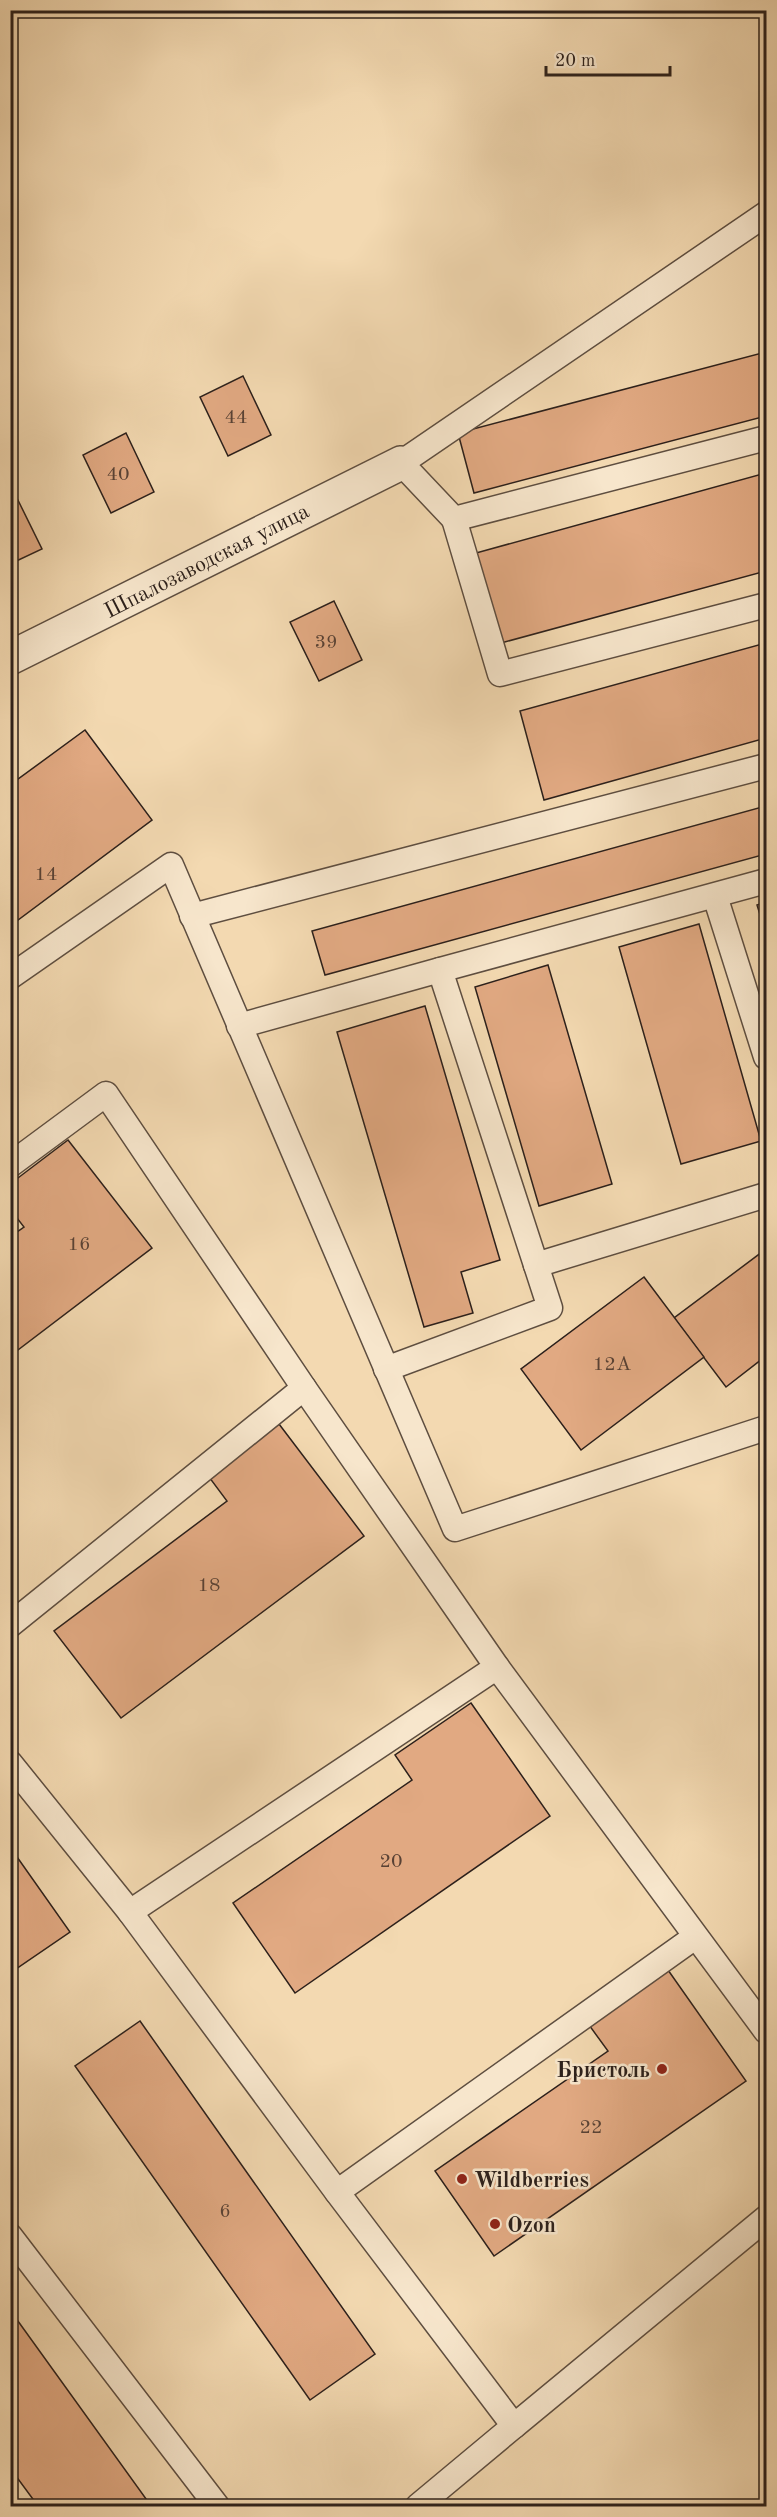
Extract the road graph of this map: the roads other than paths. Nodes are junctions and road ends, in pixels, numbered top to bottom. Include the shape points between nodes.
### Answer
1 (766, 214) edge
2 (766, 438) edge
3 (401, 463) junction
4 (454, 519) junction
5 (766, 604) edge
6 (10, 658) edge
7 (766, 766) edge
8 (766, 881) edge
9 (715, 896) junction
10 (192, 916) junction
11 (440, 970) junction
12 (10, 976) edge
13 (239, 1026) junction
14 (766, 1057) edge
15 (10, 1165) edge
16 (766, 1195) edge
17 (536, 1265) junction
18 (386, 1370) junction
19 (304, 1388) junction
20 (766, 1428) edge
21 (10, 1625) edge
22 (497, 1667) junction
23 (10, 1763) edge
24 (130, 1912) junction
25 (695, 1937) junction
26 (766, 2031) edge
27 (337, 2192) junction
28 (765, 2220) edge
29 (10, 2236) edge
30 (514, 2426) junction
31 (217, 2506) edge
32 (418, 2506) edge

1 - 3 lane
2 - 4 lane
3 - 4 lane
3 - 6 street, Шпалозаводская улица
4 - 5 lane via 500,674
7 - 10 lane
8 - 9 lane
9 - 11 lane
9 - 14 lane
10 - 12 lane via 171,865
10 - 13 lane
11 - 13 lane
11 - 17 lane
13 - 18 lane
15 - 19 lane via 106,1094
16 - 17 lane
17 - 18 lane via 549,1308
18 - 20 lane via 455,1529
19 - 21 lane
19 - 22 lane
22 - 24 lane
22 - 25 lane
23 - 24 lane
24 - 27 lane
25 - 26 lane
25 - 27 lane
27 - 30 lane
28 - 30 lane
29 - 31 lane
30 - 32 lane

